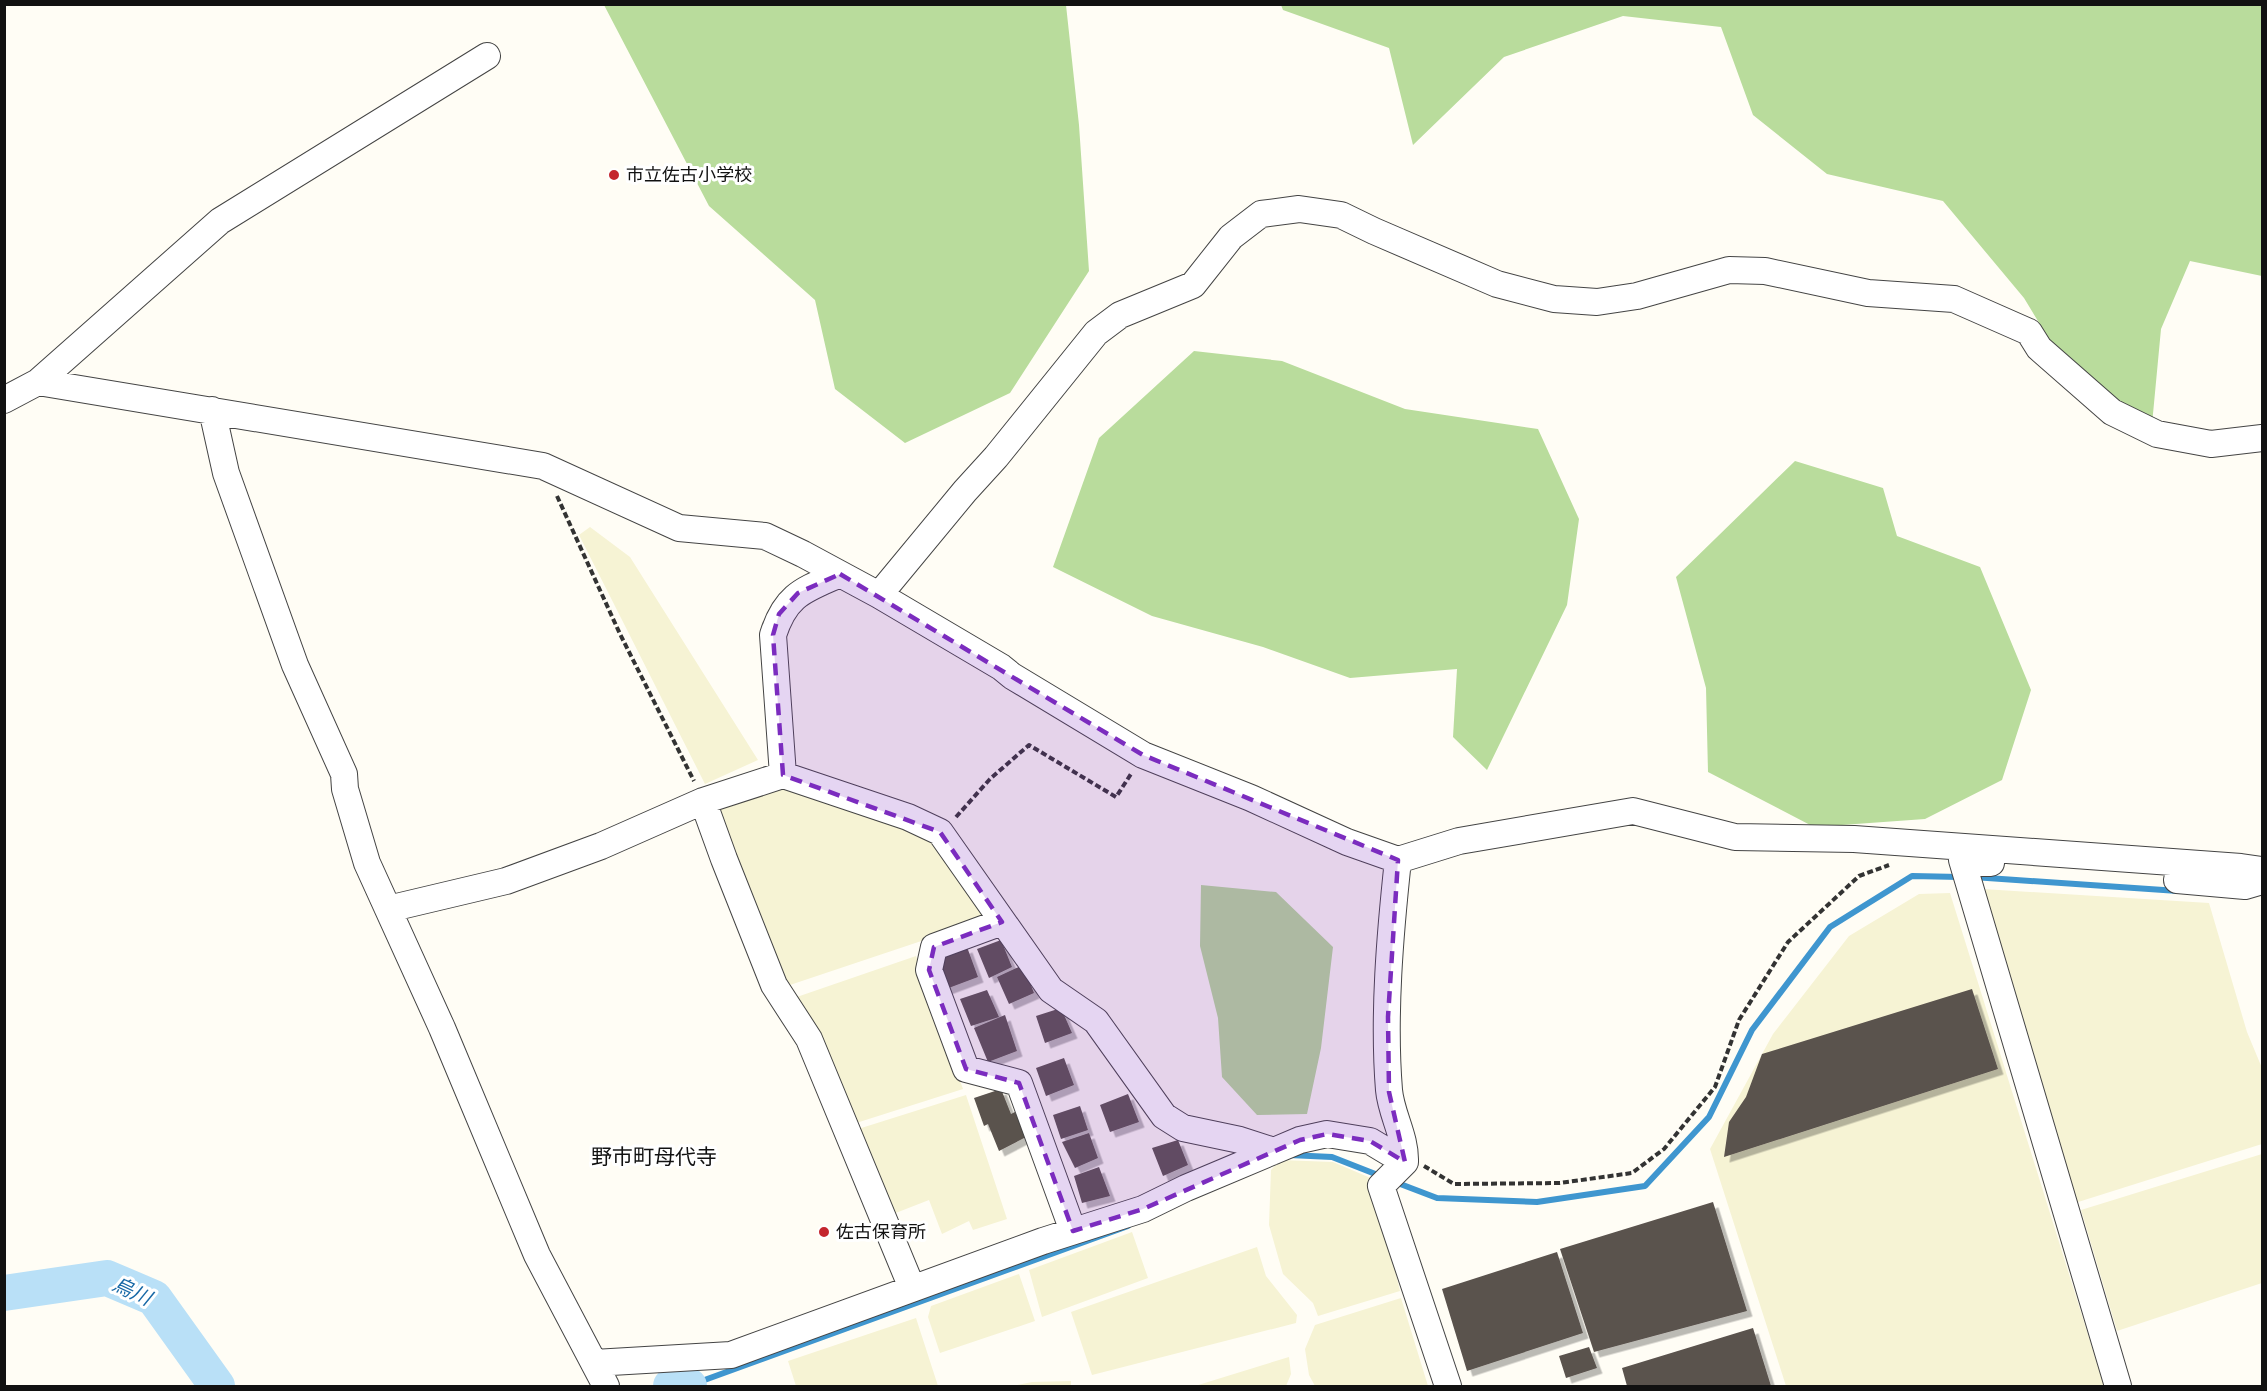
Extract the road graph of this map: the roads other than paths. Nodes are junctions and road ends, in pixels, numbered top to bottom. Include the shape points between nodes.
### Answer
1 (487, 56) dead end
2 (38, 382) junction
3 (4, 400) edge
4 (212, 411) junction
5 (2262, 438) edge
6 (840, 574) junction
7 (879, 595) junction
8 (783, 775) junction
9 (703, 801) junction
10 (1398, 860) junction
11 (2262, 870) edge
12 (2262, 881) edge
13 (388, 909) junction
14 (1002, 922) junction
15 (1274, 1151) junction
16 (1405, 1158) junction
17 (1073, 1231) junction
18 (912, 1288) junction
19 (600, 1375) edge
20 (1448, 1386) edge
21 (2118, 1386) edge

1 - 2 street via 220,221
2 - 3 street
2 - 4 street
4 - 6 street via 543,466 680,528 765,536
4 - 13 street via 230,483 296,665 344,774 367,863
5 - 7 street via 2211,444 2157,434 2112,412 2039,348 2029,332 1954,299 1868,293 1765,271 1729,270 1637,296 1597,302 1554,299 1497,284 1341,215 1299,209 1261,214 1232,237 1193,285 1120,315 1096,333
6 - 7 street
6 - 8 street via 798,594 779,614 773,634
7 - 10 street via 1143,755
8 - 9 street
8 - 14 street via 908,817 940,832
9 - 13 street via 601,846 506,881
9 - 18 street via 774,985 809,1039
10 - 11 street via 1459,841 1633,811 1735,837 1854,839
10 - 16 street via 1388,1017 1389,1092
12 - 21 street via 2245,886 1962,860
13 - 19 street via 537,1255
14 - 15 street via 1051,990 1096,1021 1164,1116 1183,1128
14 - 17 street via 934,947 928,970 966,1069 1018,1083
15 - 16 street via 1327,1134 1370,1141
15 - 17 street via 1143,1209
16 - 20 street via 1381,1186
17 - 18 street
18 - 19 street via 731,1355

